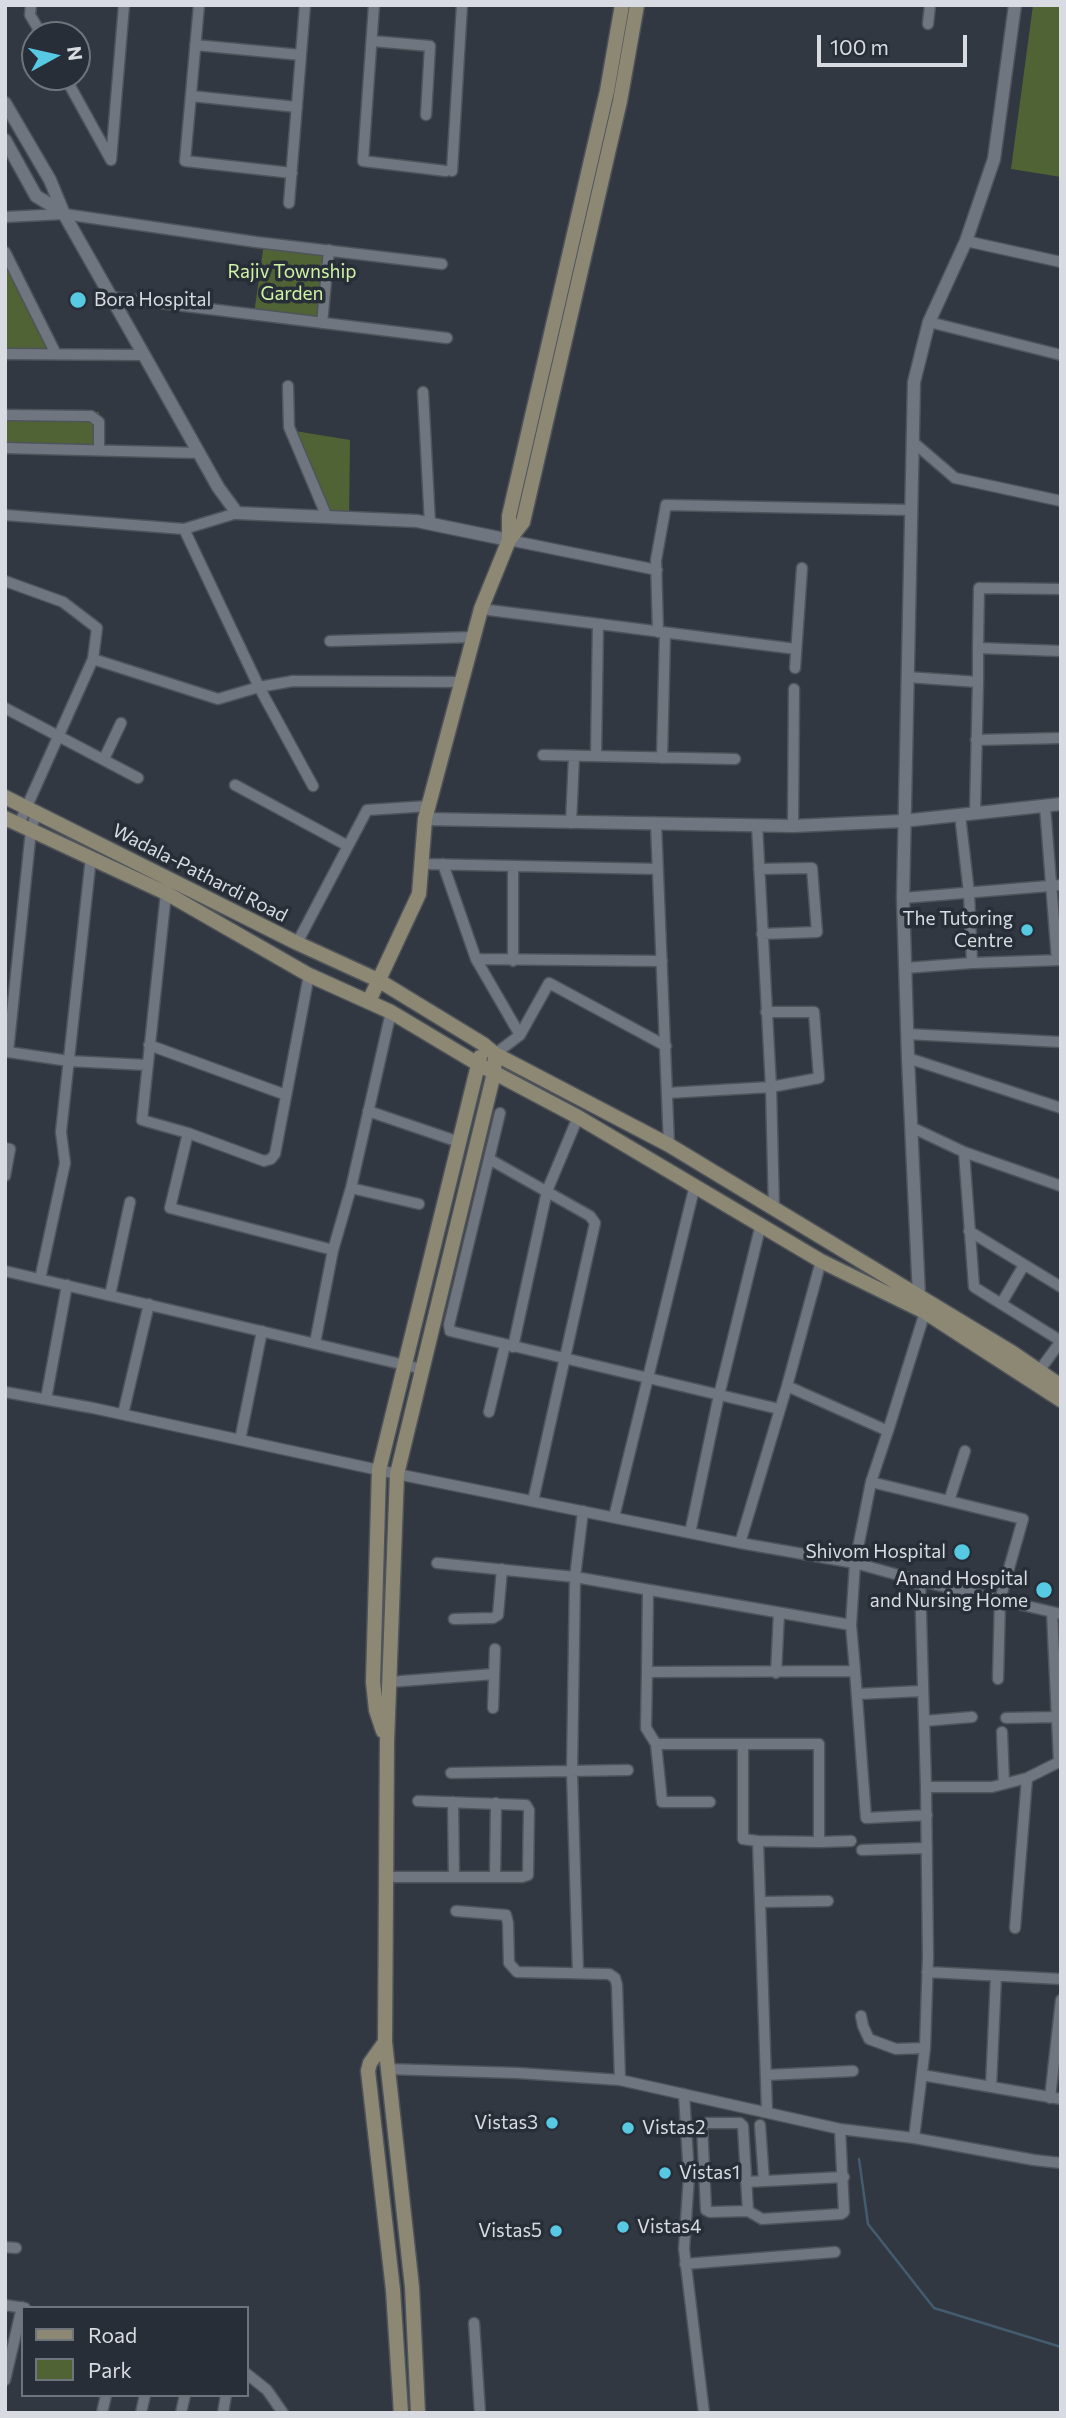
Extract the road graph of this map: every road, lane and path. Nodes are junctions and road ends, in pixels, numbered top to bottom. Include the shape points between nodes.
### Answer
1 (124, 5) edge
2 (199, 5) edge
3 (304, 5) edge
4 (374, 5) edge
5 (462, 5) edge
6 (622, 5) edge
7 (638, 5) edge
8 (930, 5) edge
9 (1015, 5) edge
10 (928, 24) dead end
11 (372, 41) junction
12 (195, 45) junction
13 (301, 55) junction
14 (73, 91) edge
15 (191, 96) junction
16 (5, 103) edge
17 (297, 107) junction
18 (426, 115) dead end
19 (5, 140) edge
20 (292, 173) junction
21 (289, 202) dead end
22 (64, 214) junction
23 (5, 217) edge
24 (966, 241) junction
25 (329, 250) junction
26 (5, 252) edge
27 (1061, 262) edge
28 (442, 264) dead end
29 (111, 297) junction
30 (929, 322) junction
31 (322, 323) junction
32 (447, 338) dead end
33 (5, 354) edge
34 (56, 354) junction
35 (144, 355) junction
36 (1061, 355) edge
37 (288, 386) dead end
38 (423, 392) dead end
39 (5, 415) edge
40 (913, 442) junction
41 (5, 447) edge
42 (99, 450) junction
43 (200, 453) junction
44 (1061, 501) edge
45 (911, 510) junction
46 (237, 513) junction
47 (5, 515) edge
48 (327, 517) junction
49 (430, 524) junction
50 (184, 528) junction
51 (509, 540) junction
52 (802, 568) dead end
53 (657, 570) junction
54 (5, 581) edge
55 (1061, 589) edge
56 (481, 609) junction
57 (598, 624) junction
58 (662, 632) junction
59 (474, 637) junction
60 (330, 641) dead end
61 (978, 648) junction
62 (796, 649) junction
63 (1061, 651) edge
64 (93, 659) junction
65 (795, 668) dead end
66 (907, 677) junction
67 (462, 682) junction
68 (978, 682) junction
69 (259, 687) junction
70 (794, 690) dead end
71 (5, 708) edge
72 (121, 723) dead end
73 (59, 734) junction
74 (1061, 738) edge
75 (976, 740) junction
76 (543, 755) dead end
77 (575, 756) junction
78 (596, 756) junction
79 (662, 758) junction
80 (104, 759) junction
81 (735, 759) dead end
82 (138, 778) dead end
83 (235, 785) dead end
84 (313, 786) dead end
85 (5, 797) edge
86 (1061, 804) edge
87 (1045, 806) junction
88 (32, 809) junction
89 (427, 813) junction
90 (975, 813) junction
91 (960, 815) junction
92 (903, 821) junction
93 (571, 823) junction
94 (18, 824) edge
95 (656, 824) junction
96 (757, 825) junction
97 (793, 826) junction
98 (348, 846) junction
99 (91, 857) junction
100 (423, 864) junction
101 (443, 864) junction
102 (513, 866) junction
103 (658, 869) junction
104 (759, 869) junction
105 (1056, 886) edge
106 (166, 893) junction
107 (968, 893) junction
108 (903, 898) junction
109 (762, 934) junction
110 (297, 943) junction
111 (476, 960) junction
112 (1059, 960) edge
113 (513, 961) junction
114 (558, 961) junction
115 (662, 961) junction
116 (972, 963) junction
117 (905, 968) junction
118 (309, 975) junction
119 (378, 981) junction
120 (549, 983) junction
121 (369, 1002) junction
122 (391, 1012) junction
123 (766, 1012) junction
124 (907, 1034) junction
125 (520, 1035) junction
126 (1061, 1042) edge
127 (483, 1044) junction
128 (149, 1045) junction
129 (666, 1046) junction
130 (6, 1052) edge
131 (495, 1054) junction
132 (908, 1058) junction
133 (69, 1060) junction
134 (478, 1064) junction
135 (146, 1065) junction
136 (494, 1073) junction
137 (771, 1087) junction
138 (667, 1093) junction
139 (286, 1095) junction
140 (1061, 1108) edge
141 (368, 1111) junction
142 (500, 1113) dead end
143 (578, 1117) junction
144 (911, 1127) junction
145 (188, 1133) junction
146 (459, 1142) junction
147 (669, 1145) junction
148 (5, 1148) edge
149 (964, 1152) junction
150 (489, 1159) junction
151 (5, 1176) edge
152 (695, 1185) junction
153 (1061, 1186) edge
154 (351, 1188) junction
155 (547, 1191) junction
156 (130, 1202) dead end
157 (419, 1204) dead end
158 (774, 1210) junction
159 (761, 1224) junction
160 (969, 1231) junction
161 (333, 1250) junction
162 (821, 1261) junction
163 (1024, 1265) junction
164 (5, 1271) edge
165 (40, 1279) junction
166 (67, 1285) junction
167 (1061, 1287) edge
168 (110, 1295) junction
169 (149, 1304) junction
170 (1001, 1304) junction
171 (920, 1305) junction
172 (262, 1331) junction
173 (1061, 1341) edge
174 (315, 1343) junction
175 (509, 1346) junction
176 (564, 1359) junction
177 (405, 1365) junction
178 (422, 1369) junction
179 (1039, 1371) junction
180 (648, 1378) junction
181 (1061, 1386) edge
182 (787, 1387) junction
183 (5, 1392) edge
184 (719, 1395) junction
185 (46, 1399) junction
186 (1061, 1400) edge
187 (779, 1409) junction
188 (489, 1412) dead end
189 (123, 1414) junction
190 (888, 1431) junction
191 (240, 1440) junction
192 (965, 1451) dead end
193 (379, 1470) junction
194 (397, 1474) junction
195 (871, 1482) junction
196 (533, 1501) junction
197 (949, 1501) junction
198 (583, 1511) junction
199 (614, 1517) junction
200 (690, 1533) junction
201 (740, 1543) junction
202 (437, 1563) dead end
203 (855, 1563) junction
204 (502, 1569) junction
205 (575, 1577) junction
206 (920, 1581) junction
207 (648, 1591) junction
208 (1000, 1600) junction
209 (779, 1613) junction
210 (1057, 1613) edge
211 (454, 1619) dead end
212 (850, 1625) junction
213 (495, 1649) dead end
214 (855, 1671) junction
215 (647, 1672) junction
216 (776, 1673) junction
217 (494, 1674) junction
218 (998, 1679) dead end
219 (389, 1682) junction
220 (1058, 1685) edge
221 (922, 1691) junction
222 (858, 1694) junction
223 (493, 1708) dead end
224 (972, 1717) dead end
225 (1057, 1717) junction
226 (1006, 1718) dead end
227 (924, 1721) junction
228 (1002, 1732) dead end
229 (387, 1742) junction
230 (656, 1744) junction
231 (743, 1745) junction
232 (1060, 1762) edge
233 (628, 1770) dead end
234 (572, 1772) junction
235 (451, 1773) dead end
236 (1027, 1778) junction
237 (1004, 1784) junction
238 (926, 1787) junction
239 (418, 1801) dead end
240 (453, 1802) junction
241 (709, 1802) dead end
242 (496, 1803) junction
243 (926, 1815) junction
244 (758, 1841) junction
245 (851, 1841) dead end
246 (819, 1842) junction
247 (927, 1848) junction
248 (862, 1850) dead end
249 (454, 1877) junction
250 (495, 1877) junction
251 (386, 1878) junction
252 (828, 1901) dead end
253 (760, 1902) junction
254 (456, 1912) dead end
255 (1015, 1928) dead end
256 (928, 1972) junction
257 (578, 1973) junction
258 (996, 1976) junction
259 (1061, 1979) edge
260 (1061, 2000) edge
261 (861, 2016) dead end
262 (386, 2042) junction
263 (925, 2048) junction
264 (387, 2069) junction
265 (853, 2071) dead end
266 (766, 2075) junction
267 (922, 2075) junction
268 (620, 2080) junction
269 (990, 2087) junction
270 (684, 2094) junction
271 (1055, 2098) edge
272 (768, 2111) junction
273 (760, 2124) dead end
274 (840, 2129) junction
275 (914, 2138) junction
276 (1061, 2163) edge
277 (844, 2177) junction
278 (746, 2182) junction
279 (764, 2182) junction
280 (748, 2211) junction
281 (835, 2252) dead end
282 (685, 2264) junction
283 (21, 2315) edge
284 (474, 2323) dead end
285 (248, 2375) edge
286 (5, 2379) edge
287 (283, 2413) edge
288 (401, 2413) edge
289 (418, 2413) edge
290 (480, 2413) edge
291 (704, 2413) edge

1 - 14 street via 111,160
2 - 12 street
3 - 13 street
4 - 11 street
5 - 11 street via 449,171 363,161
6 - 51 main road via 599,131 509,516
7 - 51 main road via 523,522
8 - 10 street
9 - 24 street via 994,159
11 - 18 street via 430,46
12 - 13 street
12 - 15 street
13 - 17 street
15 - 17 street
15 - 20 street via 185,161
16 - 22 street via 50,180
17 - 20 street
19 - 22 street via 36,196
20 - 21 street
22 - 23 street
22 - 25 street
22 - 29 street
24 - 27 street
24 - 30 street
25 - 28 street
25 - 31 street
26 - 34 street
29 - 31 street
29 - 35 street
30 - 36 street
30 - 40 street via 914,382
31 - 32 street
33 - 34 street
34 - 35 street
35 - 43 street
37 - 48 street via 289,427
38 - 49 street
39 - 42 street via 91,416 99,422
40 - 44 street via 955,478
40 - 45 street
41 - 42 street
42 - 43 street
43 - 46 street
45 - 53 street via 666,505
45 - 66 street
46 - 48 street
46 - 50 street
47 - 50 street
48 - 49 street
49 - 51 street
50 - 69 street
51 - 53 street
51 - 56 main road
52 - 62 street
53 - 58 street
54 - 64 street via 63,602 97,628
55 - 61 street via 979,588
56 - 57 street
56 - 59 main road
57 - 58 street
57 - 78 street
58 - 62 street
58 - 79 street
59 - 60 street
59 - 67 main road
61 - 63 street
61 - 68 street
62 - 65 street
64 - 69 street via 218,699
64 - 73 street
66 - 68 street
66 - 92 street
67 - 69 street via 293,681
67 - 89 main road
68 - 75 street
69 - 84 street
70 - 97 street
71 - 73 street
72 - 80 street
73 - 80 street
73 - 88 street
74 - 75 street
75 - 90 street
76 - 77 street
77 - 78 street
77 - 93 street
78 - 79 street
79 - 81 street
80 - 82 street
83 - 98 street
85 - 88 main road, Wadala-Pathardi Road
86 - 87 street
87 - 90 street
87 - 105 street
88 - 94 street
88 - 110 main road, Wadala-Pathardi Road
89 - 93 street
89 - 98 street via 367,810
89 - 100 main road
90 - 91 street
91 - 92 street
91 - 107 street
92 - 97 street
92 - 108 street
93 - 95 street
94 - 99 main road, Wadala-Pathardi Road
94 - 130 street
95 - 96 street
95 - 103 street
96 - 97 street
96 - 104 street
98 - 110 street
99 - 106 main road, Wadala-Pathardi Road
99 - 133 street
100 - 101 street
100 - 119 main road via 419,894
101 - 102 street
101 - 111 street
102 - 103 street
102 - 113 street
103 - 115 street
104 - 109 street
104 - 109 street via 812,868 817,932
105 - 107 street
105 - 112 street
106 - 118 main road, Wadala-Pathardi Road
106 - 128 street
107 - 108 street
107 - 116 street
108 - 117 street
109 - 123 street
110 - 119 main road, Wadala-Pathardi Road
111 - 113 street
111 - 125 street
112 - 116 street
113 - 114 street
114 - 115 street
114 - 120 street
115 - 129 street
116 - 117 street
117 - 124 street
118 - 121 main road, Wadala-Pathardi Road
118 - 139 street
119 - 121 main road
119 - 127 main road, Wadala-Pathardi Road
120 - 125 street
120 - 129 street
121 - 122 main road, Wadala-Pathardi Road
122 - 134 main road, Wadala-Pathardi Road
122 - 141 street
123 - 137 street
123 - 137 street via 814,1012 819,1078
124 - 126 street
124 - 132 street
125 - 131 street
127 - 131 main road, Wadala-Pathardi Road
127 - 134 main road
128 - 135 street
128 - 139 street
129 - 138 street
130 - 133 street
131 - 136 main road
131 - 147 main road, Wadala-Pathardi Road
132 - 140 street
132 - 144 street
133 - 135 street
133 - 165 street via 61,1132 65,1163
134 - 136 main road, Wadala-Pathardi Road
134 - 146 main road
135 - 145 street via 142,1120
136 - 143 main road, Wadala-Pathardi Road
136 - 178 main road
137 - 138 street
137 - 158 street
138 - 147 street
139 - 145 street via 271,1159 264,1161
141 - 146 street
141 - 154 street
142 - 150 street
143 - 152 main road, Wadala-Pathardi Road
143 - 155 street
144 - 149 street
144 - 171 street
145 - 161 street via 170,1208
146 - 177 main road
147 - 158 main road, Wadala-Pathardi Road
148 - 151 street via 10,1149
149 - 153 street
149 - 160 street
150 - 155 street
150 - 175 street via 449,1328 452,1333
152 - 159 main road, Wadala-Pathardi Road
152 - 180 street
154 - 157 street
154 - 161 street
155 - 175 street
155 - 176 street via 595,1223
156 - 168 street
158 - 171 main road, Wadala-Pathardi Road
159 - 162 main road, Wadala-Pathardi Road
159 - 184 street
160 - 163 street
160 - 170 street via 974,1287
161 - 174 street
162 - 171 main road, Wadala-Pathardi Road
162 - 182 street
163 - 167 street
163 - 170 street
164 - 165 street
165 - 166 street
166 - 168 street
166 - 185 street
168 - 169 street
169 - 172 street
169 - 189 street
170 - 173 street
171 - 179 main road
171 - 186 main road
171 - 190 street
172 - 174 street
172 - 191 street
173 - 179 street
174 - 177 street
175 - 176 street
175 - 188 street
176 - 180 street
176 - 196 street
177 - 178 street
177 - 193 main road
178 - 194 main road
179 - 181 main road
180 - 184 street
180 - 199 street
182 - 187 street
182 - 190 street
183 - 185 street
184 - 187 street
184 - 200 street
185 - 189 street
187 - 201 street
189 - 191 street
190 - 195 street
191 - 193 street
192 - 197 street
193 - 194 street
193 - 229 main road via 373,1682
194 - 196 street
194 - 219 main road
195 - 197 street
195 - 203 street
196 - 198 street
197 - 208 street via 1023,1519
198 - 199 street
198 - 205 street
199 - 200 street
200 - 201 street
201 - 203 street
202 - 204 street
203 - 206 street
203 - 212 street
204 - 205 street
204 - 211 street via 496,1617
205 - 207 street
205 - 234 street
206 - 208 street
206 - 221 street
207 - 209 street
207 - 215 street
208 - 210 street
208 - 218 street
209 - 212 street
209 - 216 street
210 - 220 street
212 - 214 street
213 - 217 street
214 - 216 street
214 - 222 street
215 - 216 street
215 - 230 street via 646,1728
217 - 219 street
217 - 223 street
219 - 229 main road
220 - 225 street
221 - 222 street
221 - 227 street
222 - 243 street via 866,1818
224 - 227 street
225 - 226 street
225 - 232 street
227 - 238 street
228 - 237 street
229 - 251 main road
230 - 231 street
230 - 241 street via 662,1802
231 - 244 street via 743,1839
231 - 246 street via 819,1744
232 - 236 street
233 - 234 street
234 - 235 street
234 - 257 street
236 - 237 street
236 - 255 street
237 - 238 street
238 - 243 street
239 - 240 street
240 - 242 street
240 - 249 street
242 - 250 street
242 - 250 street via 528,1807 529,1872 522,1877
243 - 247 street
244 - 246 street
244 - 253 street
245 - 246 street
247 - 248 street
247 - 256 street
249 - 250 street
249 - 251 street
251 - 262 main road
252 - 253 street
253 - 266 street
254 - 257 street via 506,1915 513,1970
256 - 258 street
256 - 263 street
257 - 268 street via 609,1974 617,1981
258 - 259 street
258 - 269 street
260 - 271 street
261 - 263 street via 869,2039 880,2045
262 - 264 main road
262 - 288 main road via 368,2071 393,2290
263 - 267 street
264 - 268 street
264 - 289 main road via 412,2287
265 - 266 street
266 - 272 street
267 - 269 street
267 - 275 street
268 - 270 street
269 - 271 street
270 - 272 street
270 - 282 street via 689,2176
272 - 274 street
273 - 279 street
274 - 275 street
274 - 277 street
275 - 276 street
277 - 279 street
277 - 280 street via 846,2207 841,2214 762,2219
278 - 279 street
278 - 280 street
278 - 280 street via 742,2124 704,2123 706,2210
281 - 282 street
282 - 291 street
283 - 286 street
284 - 290 street
285 - 287 street via 267,2390

